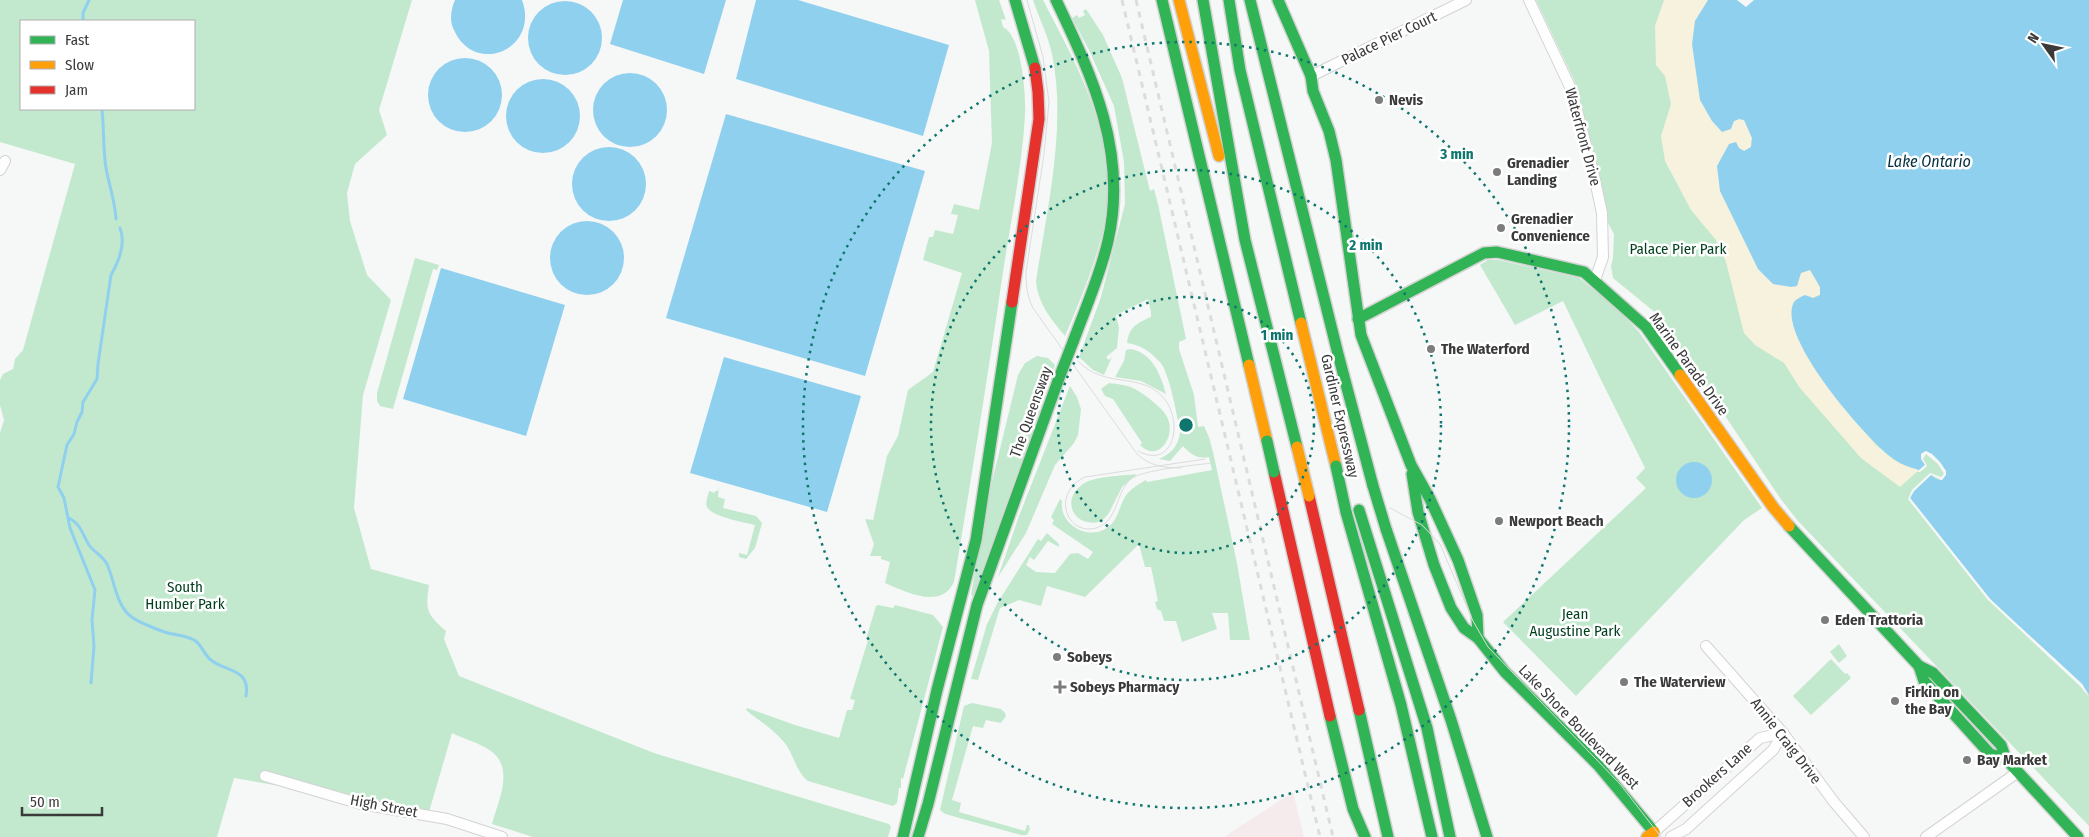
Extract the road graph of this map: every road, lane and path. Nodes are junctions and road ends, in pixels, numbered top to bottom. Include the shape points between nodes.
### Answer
1 (1015, 0) edge
2 (1056, 0) edge
3 (1162, 0) edge
4 (1179, 0) edge
5 (1203, 0) edge
6 (1229, 0) edge
7 (1250, 0) edge
8 (1278, 0) edge
9 (1466, 0) edge
10 (1529, 0) edge
11 (1311, 76) junction
12 (1245, 240) junction
13 (1595, 280) junction
14 (1358, 319) junction
15 (1410, 465) junction
16 (1358, 506) dead end
17 (1478, 638) junction
18 (1706, 646) dead end
19 (1783, 733) junction
20 (2018, 772) junction
21 (265, 776) dead end
22 (1653, 835) edge
23 (502, 837) edge
24 (903, 837) edge
25 (918, 837) edge
26 (1365, 837) edge
27 (1388, 837) edge
28 (1432, 837) edge
29 (1450, 837) edge
30 (1487, 837) edge
31 (1670, 837) edge
32 (1864, 837) edge
33 (1926, 837) edge
34 (2078, 837) edge

1 - 24 main road, The Queensway via 1038,86 1033,159 976,540
2 - 25 main road, The Queensway, bridge via 1102,104 1114,161 1114,197 1108,242 978,604
3 - 26 main road, bridge via 1314,650 1353,809
4 - 12 main road via 1205,106
5 - 12 main road
6 - 28 main road, Gardiner Expressway, bridge via 1240,70 1309,352 1342,466 1346,512 1401,705
7 - 30 main road, bridge via 1373,486
8 - 11 main road, Lake Shore Boulevard West
9 - 11 street, Palace Pier Court
10 - 13 street, Waterfront Drive via 1572,91 1592,167 1602,213 1603,262
11 - 14 main road, Lake Shore Boulevard West via 1336,160
12 - 27 main road, bridge via 1309,496
13 - 14 main road, Marine Parade Drive via 1584,272 1490,252
13 - 20 main road, Marine Parade Drive via 1646,327 1785,521 1919,666 1933,672 2001,745 2006,759
14 - 15 main road, Lake Shore Boulevard West via 1373,370
15 - 17 main road, Lake Shore Boulevard West via 1430,499 1458,560 1477,615
15 - 17 main road, Lake Shore Boulevard West via 1418,512 1451,608 1464,628
16 - 29 main road via 1427,728
17 - 22 main road, Lake Shore Boulevard West via 1505,672 1617,786
18 - 19 street, Annie Craig Drive
19 - 22 street, Brookers Lane via 1760,738
19 - 31 street, Brookers Lane via 1772,750 1686,829
19 - 32 street, Annie Craig Drive
20 - 33 street
20 - 34 main road, Marine Parade Drive
21 - 23 street, High Street via 361,804 447,819

